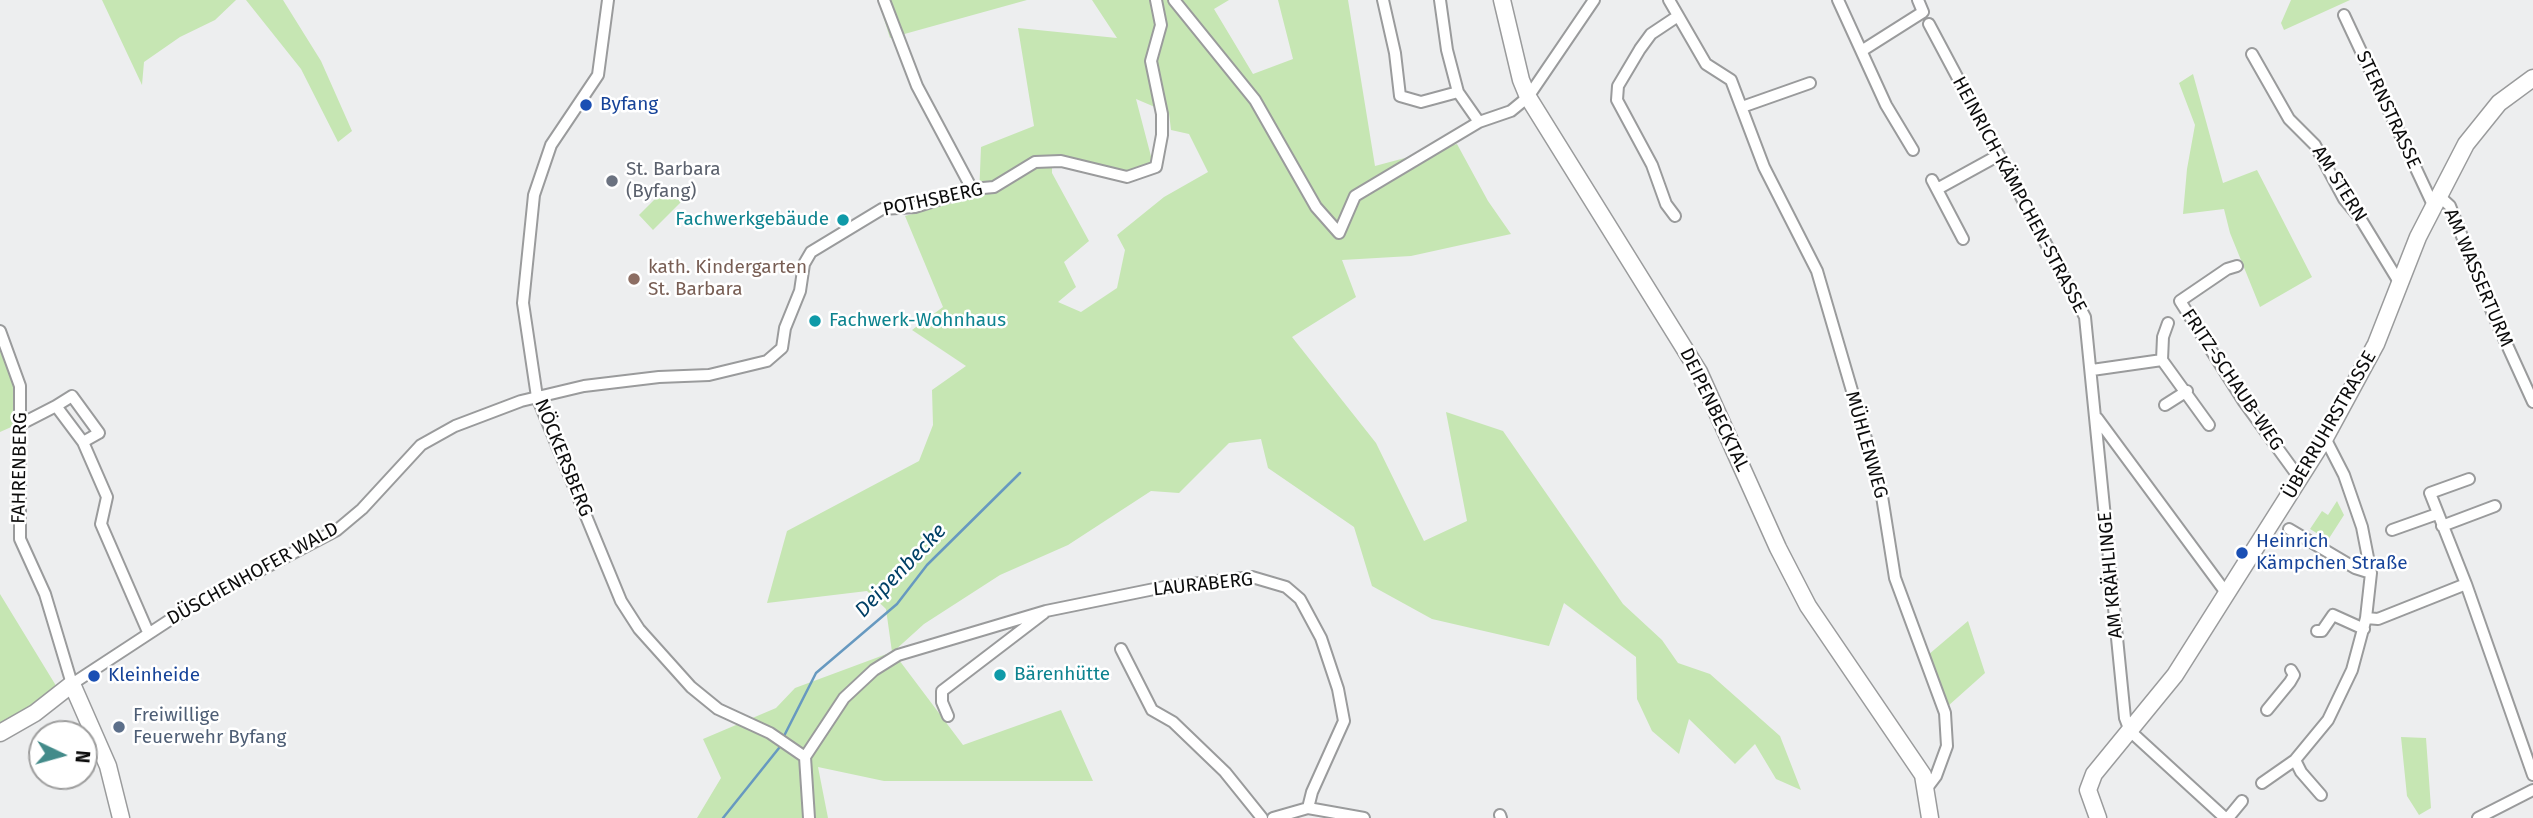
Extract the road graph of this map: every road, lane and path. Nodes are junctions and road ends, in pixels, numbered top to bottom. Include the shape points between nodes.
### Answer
1 (608, 0) edge
2 (884, 0) edge
3 (1156, 0) edge
4 (1174, 0) edge
5 (1383, 0) edge
6 (1440, 0) edge
7 (1502, 0) edge
8 (1594, 0) edge
9 (1669, 0) edge
10 (1838, 0) edge
11 (1918, 0) edge
12 (2344, 15) dead end
13 (1678, 16) junction
14 (1929, 24) dead end
15 (1863, 50) junction
16 (2252, 54) dead end
17 (2532, 80) edge
18 (1810, 83) dead end
19 (1458, 92) junction
20 (1528, 97) junction
21 (1742, 107) junction
22 (1479, 122) junction
23 (1913, 150) dead end
24 (1999, 155) junction
25 (972, 189) junction
26 (2435, 200) junction
27 (1675, 216) dead end
28 (1964, 239) dead end
29 (2236, 267) dead end
30 (2399, 282) junction
31 (2168, 323) dead end
32 (0, 331) edge
33 (2162, 360) junction
34 (2092, 370) junction
35 (2187, 391) junction
36 (537, 397) junction
37 (2533, 402) edge
38 (2165, 405) dead end
39 (56, 406) junction
40 (2097, 418) junction
41 (21, 424) junction
42 (2209, 425) dead end
43 (2325, 438) junction
44 (83, 442) junction
45 (2300, 479) junction
46 (2469, 479) dead end
47 (2495, 506) dead end
48 (2437, 514) junction
49 (2442, 526) junction
50 (2289, 529) dead end
51 (2392, 530) dead end
52 (2371, 573) junction
53 (2466, 584) junction
54 (2227, 594) junction
55 (1046, 611) junction
56 (2365, 623) junction
57 (2317, 631) dead end
58 (148, 632) junction
59 (1121, 649) dead end
60 (2291, 670) dead end
61 (72, 684) junction
62 (2267, 710) dead end
63 (948, 716) dead end
64 (2130, 731) junction
65 (0, 733) edge
66 (805, 757) junction
67 (2295, 760) junction
68 (2533, 775) edge
69 (2262, 783) dead end
70 (1927, 788) junction
71 (2533, 790) edge
72 (2321, 794) dead end
73 (2242, 801) dead end
74 (1308, 808) junction
75 (121, 818) edge
76 (809, 818) edge
77 (1262, 818) edge
78 (1273, 818) edge
79 (1364, 818) edge
80 (1930, 818) edge
81 (2098, 818) edge
82 (2227, 818) edge
83 (2478, 818) edge

1 - 36 street, NÖCKERSBERG via 598,75 551,145 534,195 523,303
2 - 25 street via 917,86
3 - 25 street, POTHSBERG via 1161,25 1152,61 1162,135 1156,167 1127,177 1045,161 1024,167 994,187
4 - 22 street via 1255,100 1316,207 1339,233 1356,196
5 - 19 street via 1400,96 1421,102
6 - 19 street
7 - 20 main road, DEIPENBECKTAL
8 - 20 street
9 - 13 street, MÜHLENWEG
10 - 15 street
11 - 15 street via 1923,12
12 - 26 street, STERNSTRASSE
13 - 21 street, MÜHLENWEG via 1706,64 1731,80
13 - 27 street via 1651,34 1640,49 1618,86 1617,100
14 - 24 street, HEINRICH-KÄMPCHEN-STRASSE
15 - 23 street via 1886,104
16 - 30 street, AM STERN via 2289,120 2315,145 2344,200
17 - 26 main road, ÜBERRUHRSTRASSE via 2509,94 2485,119
18 - 21 street
19 - 22 street
20 - 22 street via 1511,111
20 - 70 main road, DEIPENBECKTAL via 1699,372 1778,548 1814,616 1923,775
21 - 70 street, MÜHLENWEG via 1764,167 1816,271 1881,490 1895,578 1945,713 1947,746
24 - 28 street via 1935,184
24 - 34 street, HEINRICH-KÄMPCHEN-STRASSE via 2080,304
25 - 36 street, POTHSBERG via 915,207 882,209 815,247 804,264 782,348 767,360 709,376 646,378
26 - 30 main road, ÜBERRUHRSTRASSE
26 - 37 street, AM WASSERTURM via 2450,206
29 - 45 street, FRITZ-SCHAUB-WEG via 2180,300 2244,402
30 - 43 main road, ÜBERRUHRSTRASSE via 2376,344
31 - 33 street
32 - 41 street, FAHRENBERG via 20,386
33 - 34 street
33 - 35 street
34 - 40 street, HEINRICH-KÄMPCHEN-STRASSE
35 - 38 street
35 - 42 street
36 - 58 street, DÜSCHENHOFER WALD via 455,426 421,445 337,530
36 - 66 street, NÖCKERSBERG via 621,601 639,629 691,687 718,709 770,733
39 - 41 street
39 - 44 street
39 - 44 street via 72,396 99,433
40 - 54 street
40 - 64 street, AM KRÄHLINGE via 2125,719
41 - 61 street, FAHRENBERG via 20,539 45,594
43 - 45 main road, ÜBERRUHRSTRASSE
43 - 52 street via 2362,527
44 - 58 street via 107,497 102,524
45 - 54 main road, ÜBERRUHRSTRASSE
46 - 48 street via 2430,493
47 - 49 street
48 - 49 street
48 - 51 street
49 - 53 street
50 - 52 street
52 - 56 street
53 - 56 street
53 - 68 street
54 - 64 main road, ÜBERRUHRSTRASSE via 2175,675
55 - 63 street, LAURABERG via 942,691
55 - 66 street, LAURABERG via 887,660 844,698
55 - 74 street, LAURABERG via 1235,578 1252,577 1286,587 1300,599 1321,638 1344,721
56 - 57 street via 2333,615 2322,631
56 - 67 street via 2352,670 2331,714
58 - 61 street, DÜSCHENHOFER WALD
59 - 77 street via 1152,710 1174,722 1225,772
60 - 62 street via 2291,682
61 - 65 main road, DÜSCHENHOFER WALD
61 - 75 main road via 108,766
64 - 81 main road, ÜBERRUHRSTRASSE via 2090,782 2090,800
64 - 82 street
66 - 76 street
67 - 69 street
67 - 72 street
70 - 80 main road, DEIPENBECKTAL
71 - 83 street
73 - 82 street
74 - 78 street
74 - 79 street

